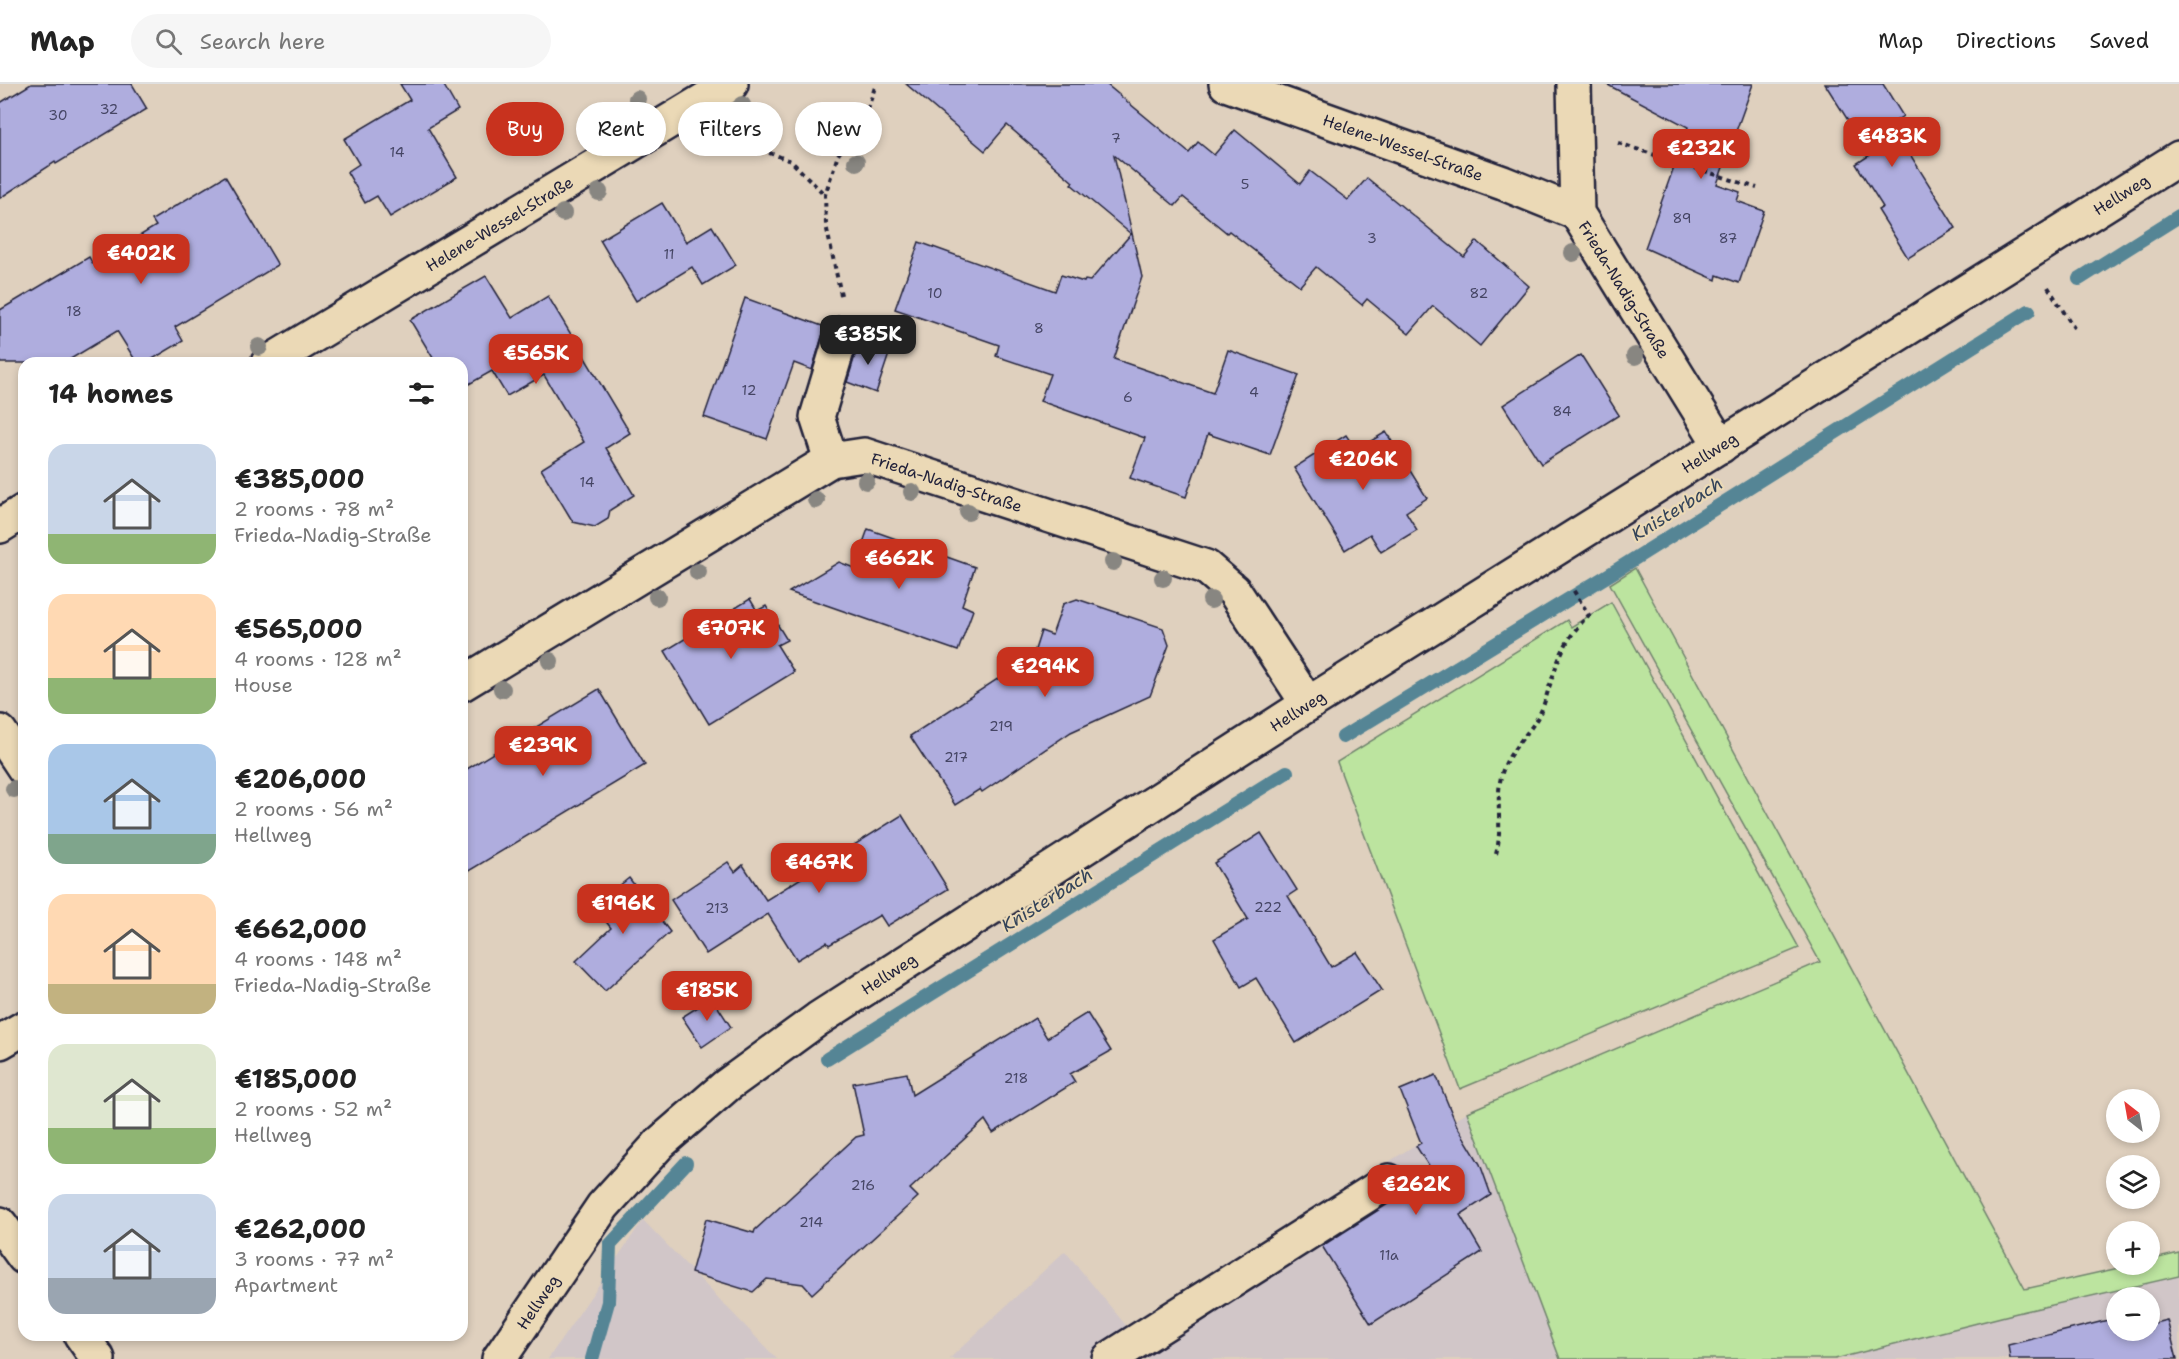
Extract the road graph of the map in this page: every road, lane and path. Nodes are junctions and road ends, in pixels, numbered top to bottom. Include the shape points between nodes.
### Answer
1 (731, 84) edge
2 (876, 84) edge
3 (1226, 84) edge
4 (1574, 84) edge
5 (700, 102) edge
6 (678, 115) edge
7 (1575, 139) junction
8 (778, 156) edge
9 (2179, 158) edge
10 (1757, 188) dead end
11 (825, 195) junction
12 (1577, 213) junction
13 (2063, 312) dead end
14 (2074, 328) dead end
15 (842, 334) joint
16 (278, 357) edge
17 (1721, 446) junction
18 (831, 460) junction
19 (18, 516) edge
20 (0, 526) edge
21 (1571, 587) dead end
22 (468, 680) edge
23 (1308, 705) junction
24 (0, 732) edge
25 (18, 759) edge
26 (1496, 854) dead end
27 (18, 1032) edge
28 (0, 1042) edge
29 (1389, 1181) dead end
30 (0, 1224) edge
31 (18, 1249) edge
32 (85, 1341) edge
33 (98, 1359) edge
34 (499, 1359) edge
35 (1109, 1359) edge

1 - 5 street, Helene-Wessel-Straße
2 - 11 path via 868,108 838,155
3 - 12 street, Helene-Wessel-Straße
4 - 7 street, Frieda-Nadig-Straße
6 - 16 street, Helene-Wessel-Straße
7 - 10 path via 1607,140
7 - 12 street, Frieda-Nadig-Straße
8 - 11 path via 791,161
9 - 17 street, Hellweg
11 - 15 path via 826,225 841,289
12 - 17 street, Frieda-Nadig-Straße
13 - 14 path
15 - 18 street via 817,417
17 - 23 street, Hellweg
18 - 22 street, Frieda-Nadig-Straße
18 - 23 street, Frieda-Nadig-Straße via 864,455 1206,567 1234,591
19 - 20 street
21 - 26 path via 1589,615 1567,640 1541,712 1504,766
23 - 34 street, Hellweg via 818,1019 726,1086 660,1143 603,1206
24 - 25 street
27 - 28 street
29 - 35 street
30 - 31 street
32 - 33 street

